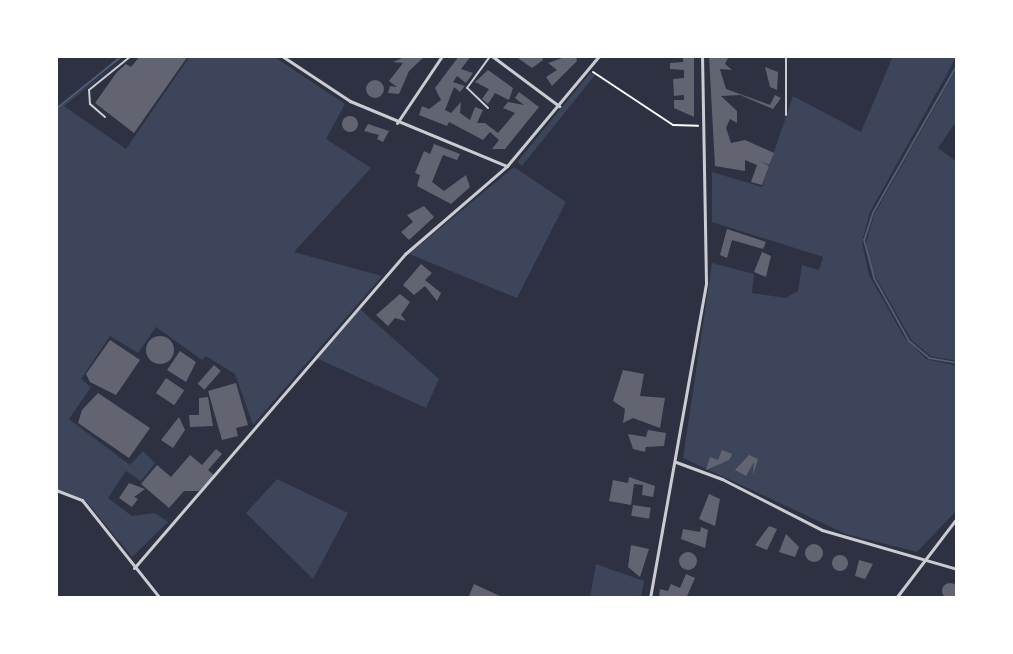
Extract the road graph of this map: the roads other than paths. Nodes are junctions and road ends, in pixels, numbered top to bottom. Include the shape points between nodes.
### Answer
1 (131, 56) edge
2 (282, 56) edge
3 (442, 56) edge
4 (491, 56) edge
5 (599, 56) edge
6 (702, 56) edge
7 (786, 56) edge
8 (559, 106) junction
9 (488, 108) dead end
10 (786, 115) dead end
11 (105, 117) dead end
12 (397, 123) junction
13 (507, 166) junction
14 (676, 462) junction
15 (56, 490) edge
16 (957, 518) edge
17 (922, 561) junction
18 (134, 568) junction
19 (957, 569) edge
20 (160, 598) edge
21 (650, 598) edge
22 (896, 598) edge

1 - 11 lane via 89,90 90,104
2 - 12 street via 350,101
3 - 12 street
4 - 8 street
4 - 9 lane via 467,88
5 - 8 street
6 - 14 street via 706,283
7 - 10 lane
8 - 13 street
12 - 13 street
13 - 18 street via 405,254
14 - 17 street via 722,479 822,530
14 - 21 street
15 - 18 street via 82,500
16 - 17 street
17 - 19 street
17 - 22 street
18 - 20 street

